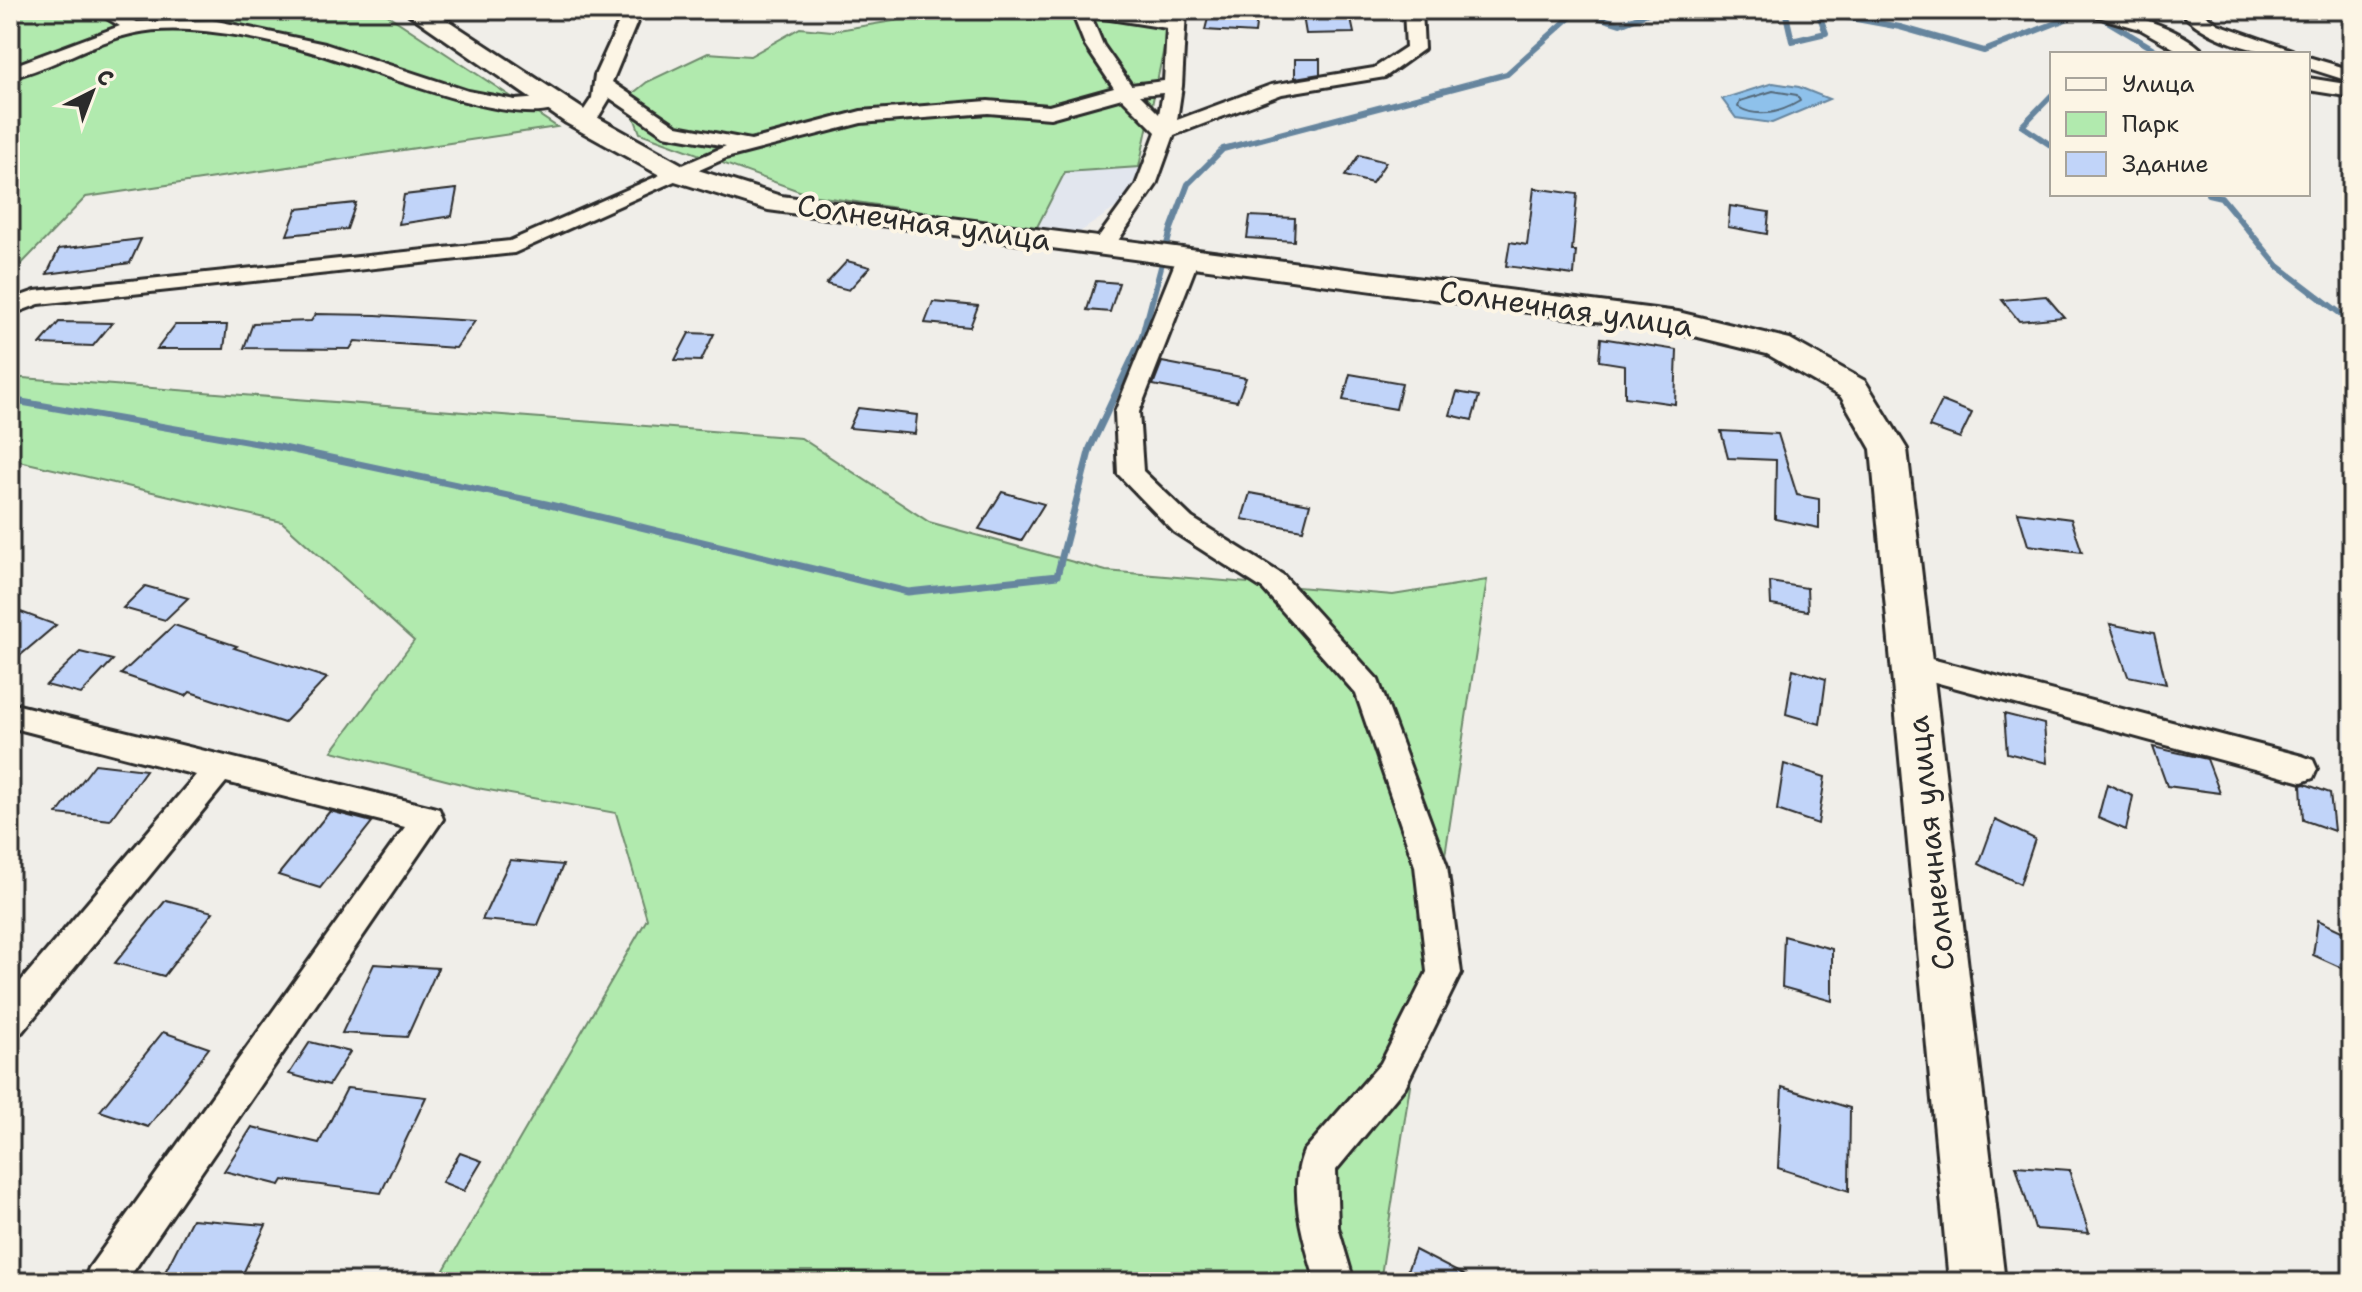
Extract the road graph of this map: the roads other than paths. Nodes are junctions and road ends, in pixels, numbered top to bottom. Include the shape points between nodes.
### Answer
1 (102, 10) edge
2 (168, 10) edge
3 (415, 10) edge
4 (583, 10) edge
5 (1080, 10) edge
6 (1088, 10) edge
7 (1413, 10) edge
8 (2094, 10) edge
9 (2188, 10) edge
10 (635, 16) edge
11 (1175, 17) edge
12 (144, 27) junction
13 (2193, 52) edge
14 (2280, 52) edge
15 (2310, 63) edge
16 (10, 73) edge
17 (2352, 76) edge
18 (603, 84) junction
19 (2310, 84) edge
20 (1173, 86) junction
21 (1124, 91) junction
22 (2352, 91) edge
23 (555, 103) junction
24 (586, 122) junction
25 (1166, 131) junction
26 (752, 145) junction
27 (675, 172) junction
28 (1103, 246) junction
29 (1188, 258) junction
30 (10, 308) edge
31 (1912, 665) junction
32 (10, 715) edge
33 (220, 768) junction
34 (2302, 769) dead end
35 (10, 1020) edge
36 (103, 1282) edge
37 (1335, 1282) edge
38 (1977, 1282) edge

1 - 12 street
2 - 12 street
3 - 23 street, Солнечная улица
4 - 10 street
5 - 21 street via 1086,31
6 - 11 street
7 - 25 street via 1415,49 1379,73 1278,89
8 - 13 street via 2146,25
9 - 14 street via 2212,28
10 - 18 street
11 - 20 street
12 - 16 street
12 - 23 street via 212,25 319,48 464,96 515,106
15 - 17 street
18 - 24 street
18 - 26 street via 671,131
19 - 22 street
20 - 21 street
20 - 25 street
21 - 25 street
21 - 26 street via 1050,112 988,107 861,117
23 - 24 street, Солнечная улица
24 - 27 street, Солнечная улица
25 - 28 street via 1146,185
26 - 27 street
27 - 28 street, Солнечная улица via 778,204
27 - 30 street via 514,247 35,298
28 - 29 street, Солнечная улица
29 - 31 street, Солнечная улица via 1678,322 1778,346 1853,389 1889,449
29 - 37 street via 1127,412 1131,474 1183,525 1273,582 1368,688 1431,866 1444,973 1393,1075 1317,1164 1319,1227
31 - 34 street
31 - 38 street, Солнечная улица
32 - 33 street
33 - 35 street
33 - 36 street via 428,819

